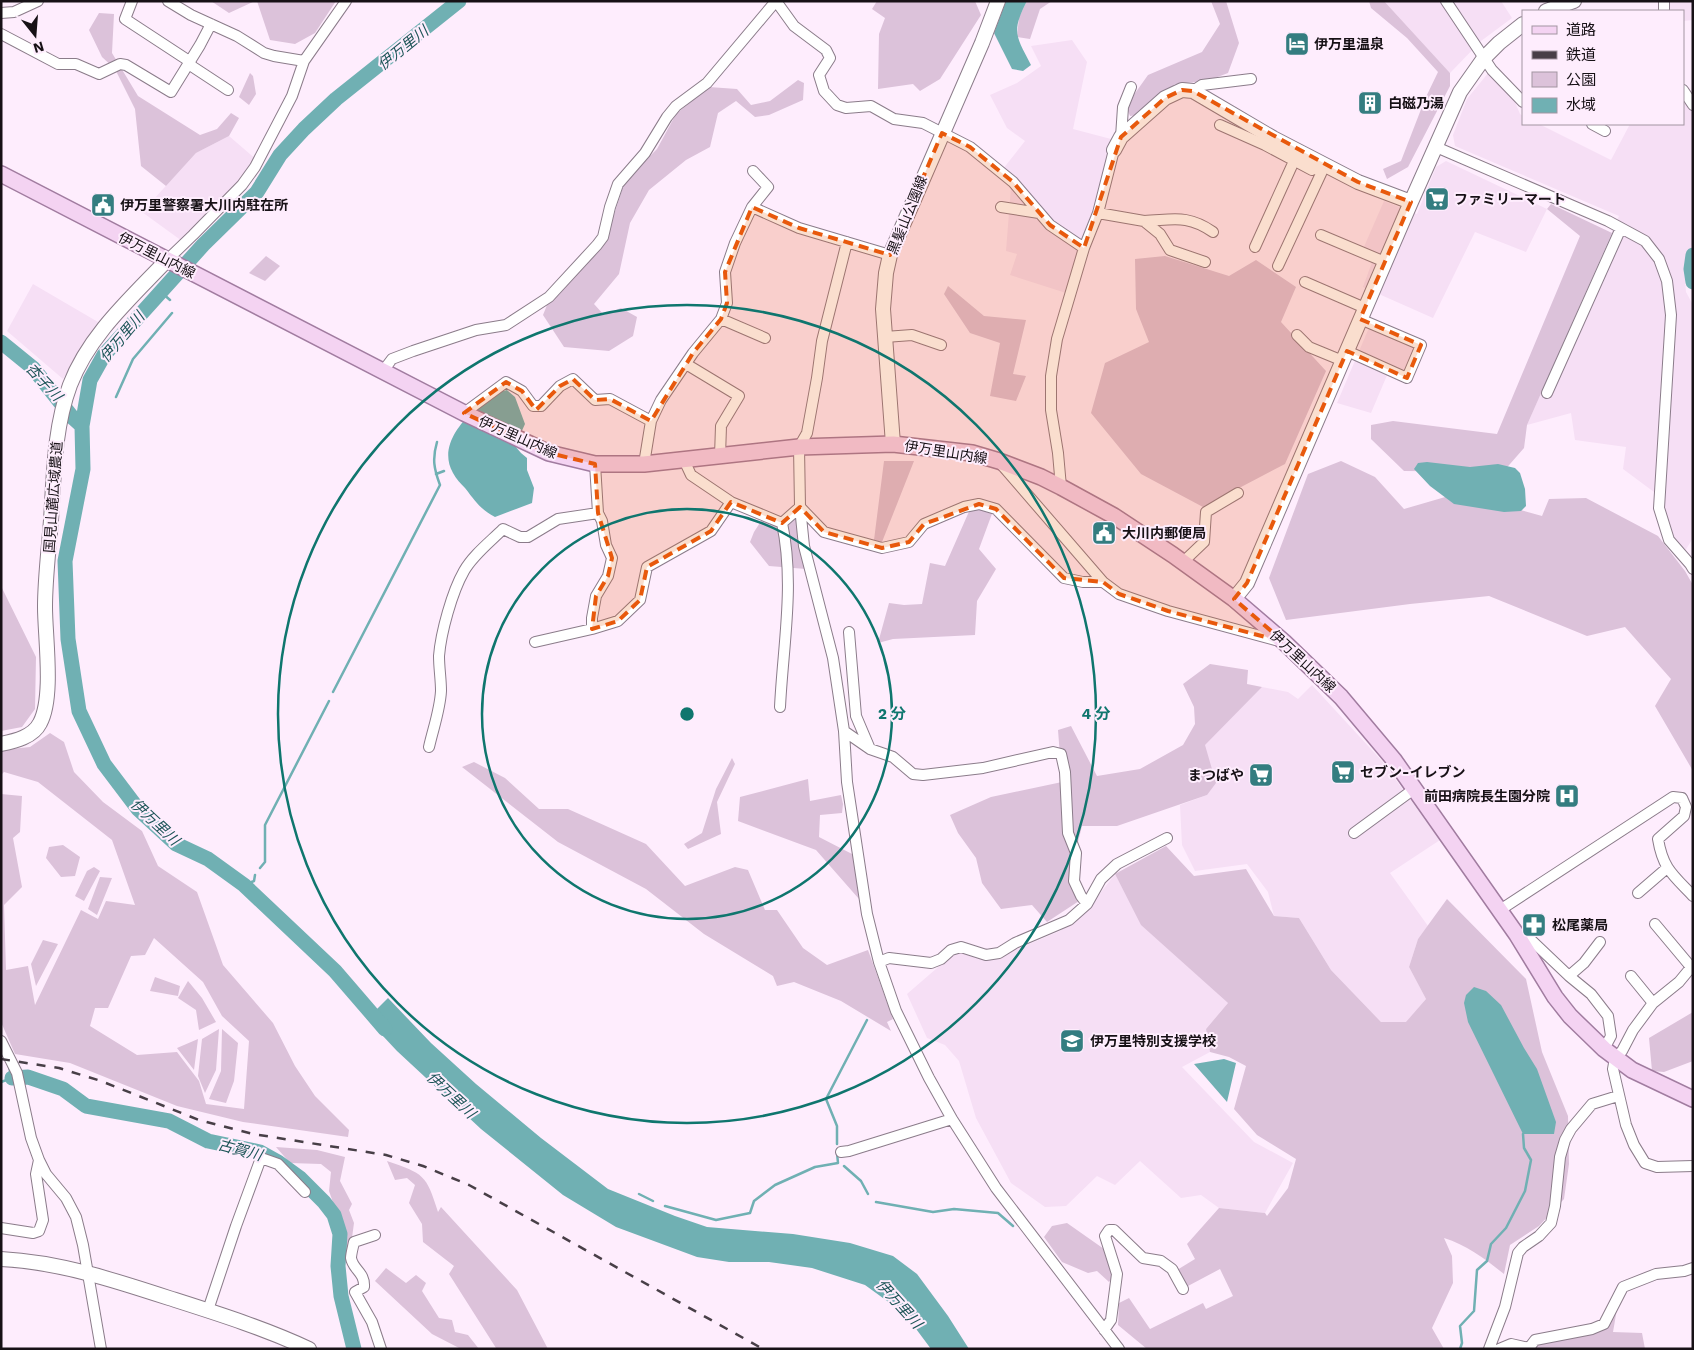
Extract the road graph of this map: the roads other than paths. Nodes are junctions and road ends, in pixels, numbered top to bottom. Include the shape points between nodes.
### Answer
1 (38, 1) edge
2 (132, 1) edge
3 (168, 1) edge
4 (346, 1) edge
5 (776, 1) edge
6 (998, 1) edge
7 (1446, 1) edge
8 (1574, 1) edge
9 (1551, 6) edge
10 (1, 13) edge
11 (211, 24) junction
12 (1522, 25) edge
13 (1, 34) edge
14 (1484, 58) junction
15 (304, 61) junction
16 (189, 63) junction
17 (1251, 79) dead end
18 (1131, 87) dead end
19 (228, 90) dead end
20 (1193, 91) junction
21 (1684, 92) edge
22 (1522, 101) edge
23 (1693, 105) edge
24 (1220, 125) dead end
25 (1594, 125) edge
26 (1605, 131) dead end
27 (942, 133) junction
28 (1121, 136) junction
29 (1436, 147) junction
30 (1114, 150) joint
31 (1294, 161) junction
32 (1321, 163) junction
33 (753, 172) dead end
34 (1, 174) edge
35 (1411, 202) junction
36 (752, 207) junction
37 (1001, 207) dead end
38 (1098, 212) junction
39 (1039, 213) junction
40 (1144, 222) junction
41 (1621, 228) junction
42 (1213, 232) dead end
43 (1321, 235) dead end
44 (848, 242) junction
45 (1255, 247) dead end
46 (1084, 248) junction
47 (890, 255) junction
48 (168, 260) junction
49 (1205, 262) dead end
50 (1385, 262) junction
51 (1278, 266) dead end
52 (1305, 282) dead end
53 (1363, 314) junction
54 (721, 320) junction
55 (1297, 335) dead end
56 (765, 338) dead end
57 (885, 338) junction
58 (941, 345) dead end
59 (1345, 356) junction
60 (686, 364) junction
61 (382, 371) junction
62 (1547, 393) dead end
63 (464, 413) junction
64 (651, 420) junction
65 (893, 444) junction
66 (799, 447) junction
67 (720, 456) junction
68 (684, 460) junction
69 (999, 461) junction
70 (596, 464) junction
71 (644, 464) junction
72 (1061, 487) junction
73 (1238, 493) dead end
74 (731, 502) junction
75 (800, 507) junction
76 (598, 513) junction
77 (782, 523) junction
78 (1183, 562) junction
79 (1693, 569) edge
80 (1103, 582) junction
81 (1234, 599) junction
82 (592, 629) junction
83 (849, 632) dead end
84 (535, 642) dead end
85 (1284, 642) junction
86 (780, 707) dead end
87 (844, 731) junction
88 (1, 744) edge
89 (429, 748) dead end
90 (870, 749) junction
91 (1414, 789) junction
92 (1354, 833) dead end
93 (1167, 838) dead end
94 (1668, 868) junction
95 (1638, 893) dead end
96 (1693, 896) edge
97 (1087, 904) junction
98 (1500, 910) junction
99 (1655, 924) dead end
100 (1518, 935) junction
101 (1600, 942) dead end
102 (879, 962) junction
103 (1692, 966) edge
104 (1569, 976) junction
105 (1631, 976) dead end
106 (1653, 1003) junction
107 (1, 1041) edge
108 (1610, 1053) junction
109 (1618, 1096) junction
110 (1693, 1100) edge
111 (952, 1119) junction
112 (841, 1152) dead end
113 (39, 1160) junction
114 (1693, 1166) edge
115 (304, 1192) dead end
116 (1, 1228) edge
117 (375, 1235) dead end
118 (1, 1259) edge
119 (1693, 1268) edge
120 (86, 1273) junction
121 (1183, 1289) dead end
122 (208, 1310) junction
123 (1104, 1330) junction
124 (101, 1349) edge
125 (309, 1349) edge
126 (381, 1349) edge
127 (1119, 1349) edge
128 (1489, 1349) edge
129 (1499, 1349) edge

1 - 10 street via 14,12
2 - 16 street via 125,19
3 - 11 street
4 - 15 street
5 - 27 street via 794,26 826,50 830,58 820,75 824,91 837,105 846,108 871,106 894,119 923,124
5 - 61 street via 707,83 676,106 667,117 645,152 618,184 603,237 549,296 506,325 476,330 413,351 392,360
6 - 27 street, 黒髪山公園線
7 - 14 street
8 - 9 street
11 - 15 street via 264,53
11 - 16 street
12 - 14 street
13 - 16 street via 58,64 76,64 99,74 120,64 126,65 170,92
14 - 22 street
14 - 29 street via 1460,92
15 - 48 street via 292,96 255,167 242,185
16 - 19 street
17 - 20 street via 1202,85
18 - 28 street via 1123,107
20 - 28 street via 1182,90 1165,98
20 - 32 street
21 - 23 street
24 - 31 street
25 - 26 street
27 - 39 street via 970,147 1006,176
27 - 47 street, 黒髪山公園線
28 - 30 street
29 - 35 street
29 - 41 street
30 - 38 street
31 - 32 street via 1312,170
31 - 45 street
32 - 35 street via 1358,182
32 - 51 street
33 - 36 street via 768,187
34 - 48 main road, 伊万里山内線
35 - 50 street
36 - 44 street via 799,228
36 - 54 street via 725,272 727,303
37 - 39 street
38 - 40 street
38 - 46 street
39 - 46 street via 1050,226
40 - 42 street via 1185,219
40 - 49 street via 1160,234 1170,250
41 - 62 street
41 - 79 street via 1645,242 1659,259 1667,281 1671,315 1658,508 1669,540
43 - 50 street
44 - 47 street
44 - 66 street via 822,341 807,432
46 - 72 street via 1057,339 1051,376 1051,410
47 - 57 street, 黒髪山公園線 via 883,309
48 - 61 main road, 伊万里山内線
48 - 88 street, 国見山麓広域農道 via 106,324 86,353 71,384 58,430 45,605 48,684 44,713 40,725 29,735
50 - 53 street
52 - 53 street
53 - 59 street
53 - 59 street via 1421,345 1407,378
54 - 56 street
54 - 60 street
55 - 59 street via 1309,347
57 - 58 street via 912,335
57 - 65 street, 黒髪山公園線
59 - 81 street via 1247,583
60 - 64 street
60 - 67 street via 739,396 721,426
61 - 63 main road, 伊万里山内線
63 - 64 street via 506,382 522,391 533,406 540,406 560,386 573,379 594,400 610,399
63 - 70 main road, 伊万里山内線 via 549,453
64 - 71 street
65 - 66 main road, 伊万里山内線
65 - 69 main road, 伊万里山内線 via 972,453
66 - 67 main road, 伊万里山内線
66 - 75 street
67 - 68 main road, 伊万里山内線
68 - 71 main road, 伊万里山内線
68 - 74 street via 691,475
69 - 72 main road, 伊万里山内線
69 - 80 street
70 - 71 main road, 伊万里山内線
70 - 76 street
72 - 78 main road, 伊万里山内線 via 1114,516
73 - 78 street via 1206,512 1204,542
74 - 77 street
74 - 82 street via 711,531 647,567 640,600 618,621
75 - 77 street
75 - 80 street via 824,532 882,548 909,542 924,524 979,504 996,509 1064,578
75 - 87 street via 804,546 833,658
76 - 82 street via 612,558 608,576 596,596
76 - 89 street via 558,519 528,537 503,529 464,570 455,589 441,640 441,691
77 - 86 street via 787,547 788,622
78 - 81 main road, 伊万里山内線
80 - 85 street via 1119,594
81 - 85 main road, 伊万里山内線
82 - 84 street
83 - 90 street via 856,716
85 - 91 main road, 伊万里山内線 via 1340,697 1394,760
87 - 90 street
87 - 102 street via 847,782 867,914
90 - 97 street via 893,757 913,774 923,775 983,768 1053,752 1060,754 1065,770 1068,833 1076,853 1074,881
91 - 92 street
91 - 98 main road, 伊万里山内線
93 - 97 street via 1117,864 1101,879
94 - 95 street
94 - 96 street
94 - 98 street via 1661,857 1658,839 1684,816 1686,807 1682,798 1673,797
97 - 102 street via 1069,920 999,953 986,955 961,946 930,963 889,958
98 - 100 main road, 伊万里山内線
99 - 103 street
100 - 104 street via 1528,937
100 - 108 main road, 伊万里山内線 via 1555,997 1570,1016
101 - 104 street
102 - 111 street via 896,1011
103 - 106 street via 1679,982
104 - 108 street via 1591,994 1608,1016
105 - 106 street
106 - 108 street via 1622,1051
107 - 113 street via 18,1076
108 - 109 street
108 - 110 main road, 伊万里山内線 via 1632,1070
109 - 114 street via 1634,1145 1645,1163 1657,1167
109 - 128 street via 1592,1104 1564,1140 1551,1223 1518,1254 1505,1307
111 - 112 street
111 - 123 street via 996,1188
113 - 116 street via 36,1174 43,1220 40,1231 33,1234
113 - 120 street via 76,1217
115 - 122 street via 278,1164 261,1158
117 - 126 street via 354,1242 351,1258 365,1279 364,1287 355,1292 372,1322
118 - 120 street via 54,1265
119 - 129 street via 1656,1274 1623,1287 1604,1324 1535,1340 1529,1348 1511,1344
120 - 122 street
120 - 124 street
121 - 123 street via 1172,1269 1161,1261 1143,1258 1114,1230 1109,1230 1105,1236 1117,1274 1111,1320
122 - 125 street
123 - 127 street

